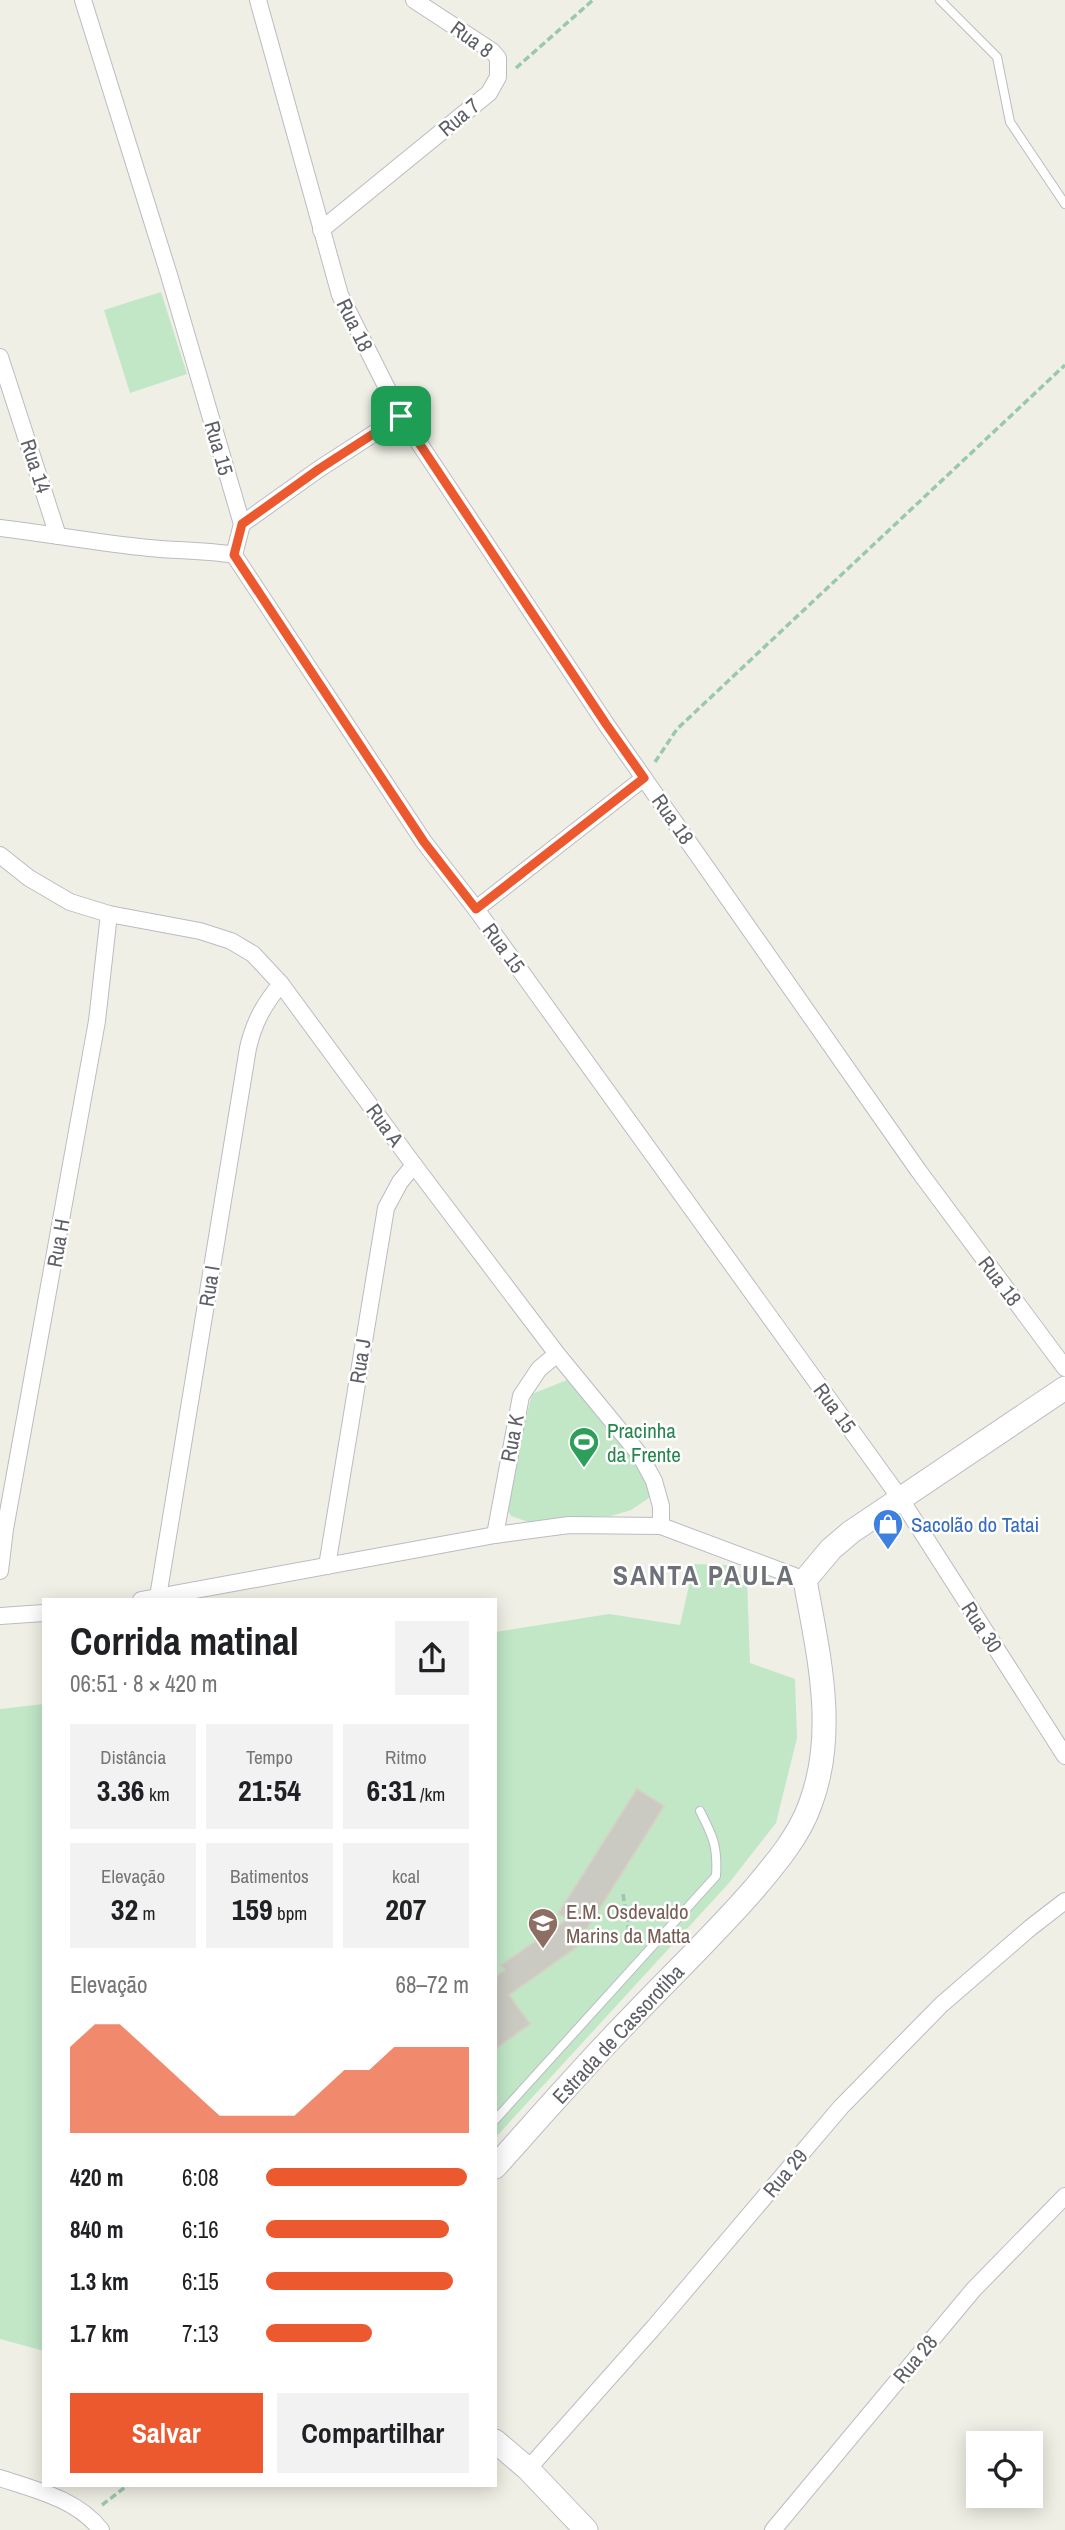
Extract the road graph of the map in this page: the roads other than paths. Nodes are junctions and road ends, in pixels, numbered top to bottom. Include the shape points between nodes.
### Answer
1 (83, 0) edge
2 (258, 0) edge
3 (414, 0) edge
4 (940, 0) edge
5 (489, 93) joint
6 (1065, 204) edge
7 (321, 230) junction
8 (0, 357) edge
9 (401, 416) junction
10 (242, 524) junction
11 (0, 528) edge
12 (58, 536) junction
13 (234, 555) junction
14 (644, 778) junction
15 (0, 855) edge
16 (476, 909) junction
17 (109, 914) junction
18 (281, 984) junction
19 (414, 1165) junction
20 (557, 1354) junction
21 (1065, 1368) edge
22 (1065, 1388) edge
23 (900, 1498) junction
24 (662, 1526) junction
25 (495, 1535) junction
26 (327, 1566) junction
27 (0, 1571) edge
28 (805, 1580) junction
29 (158, 1597) junction
30 (152, 1598) edge
31 (42, 1613) edge
32 (0, 1616) edge
33 (1065, 1756) edge
34 (700, 1811) dead end
35 (1065, 1901) edge
36 (497, 2118) edge
37 (497, 2165) edge
38 (1065, 2196) edge
39 (497, 2443) edge
40 (528, 2469) junction
41 (0, 2478) edge
42 (101, 2530) edge
43 (586, 2530) edge
44 (773, 2530) edge

1 - 10 street, Rua 15
2 - 7 street, Rua 18
3 - 5 street, Rua 8 via 498,58 498,77
4 - 6 lane via 997,57 1010,122
5 - 7 street, Rua 7
7 - 9 street, Rua 18 via 340,295
8 - 12 street, Rua 14
9 - 10 street
9 - 14 street, Rua 18
10 - 13 street
11 - 12 street
12 - 13 street
13 - 16 street, Rua 15 via 424,842
14 - 16 street
14 - 21 street, Rua 18 via 918,1170
15 - 17 street, Rua A via 70,902
16 - 23 street, Rua 15
17 - 18 street, Rua A via 231,941 253,954
17 - 27 street, Rua H via 97,1021
18 - 19 street, Rua A
18 - 29 street, Rua I via 252,1029
19 - 20 street, Rua A
19 - 26 street, Rua J via 386,1208
20 - 24 street, Rua A via 640,1455 662,1506
20 - 25 street, Rua K via 539,1369 521,1396
22 - 23 main road
23 - 28 main road via 831,1549
23 - 33 street, Rua 30
24 - 25 street via 569,1525
24 - 28 street
25 - 26 street
26 - 29 street
28 - 37 main road, Estrada de Cassorotiba via 824,1718 822,1756 810,1805 784,1854 734,1912
29 - 30 street
31 - 32 street
34 - 36 lane via 715,1839 716,1876
35 - 40 street, Rua 29 via 941,2005 841,2107
38 - 44 street, Rua 28 via 974,2289
39 - 40 main road
40 - 43 main road
41 - 42 street via 89,2515

